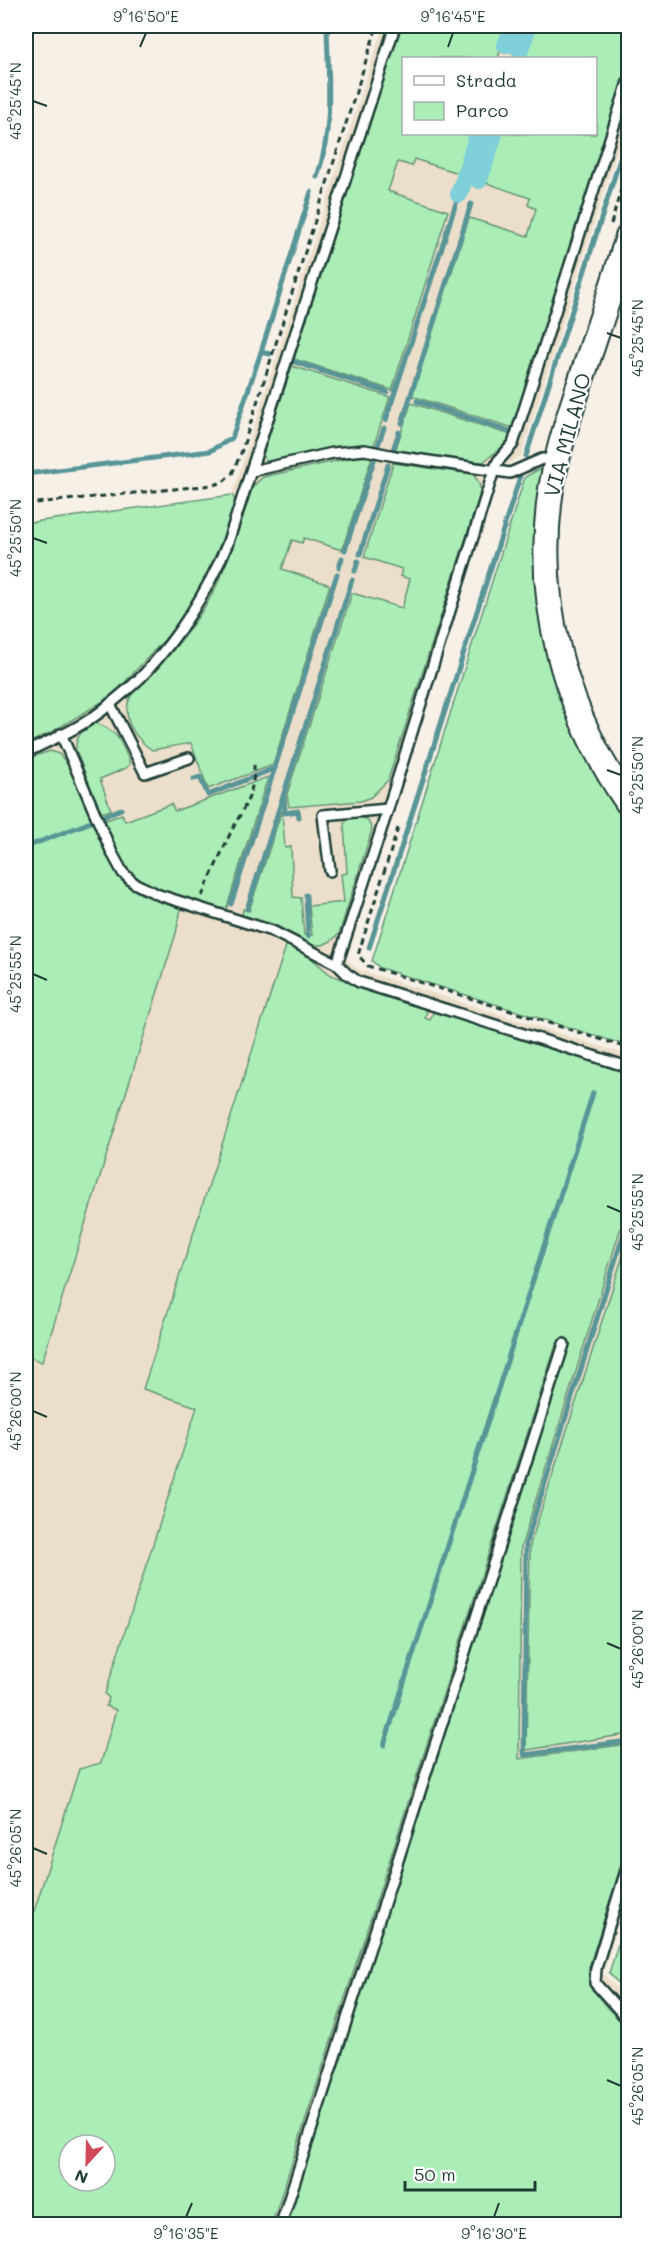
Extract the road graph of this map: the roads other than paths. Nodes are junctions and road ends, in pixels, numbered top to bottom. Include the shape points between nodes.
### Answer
1 (395, 26) edge
2 (628, 82) edge
3 (628, 237) edge
4 (557, 460) junction
5 (495, 470) junction
6 (252, 471) junction
7 (110, 704) junction
8 (62, 734) junction
9 (26, 752) edge
10 (189, 758) dead end
11 (628, 803) edge
12 (388, 809) junction
13 (330, 871) dead end
14 (337, 964) junction
15 (628, 1067) edge
16 (564, 1344) dead end
17 (628, 1864) edge
18 (628, 2020) edge
19 (281, 2224) edge

1 - 6 lane
2 - 5 lane via 513,444
3 - 4 street, VIA MILANO
4 - 5 lane via 542,459 510,473
4 - 11 street, VIA MILANO via 546,554 555,637 582,724
5 - 6 lane via 365,450
5 - 12 lane
6 - 7 lane via 226,545 201,599 144,674
7 - 8 lane
7 - 10 lane via 145,773
8 - 9 lane
8 - 14 lane via 112,853 134,883 272,932
12 - 13 lane via 323,815
12 - 14 lane
14 - 15 lane via 359,982
16 - 19 lane
17 - 18 lane via 596,1968 595,1983

